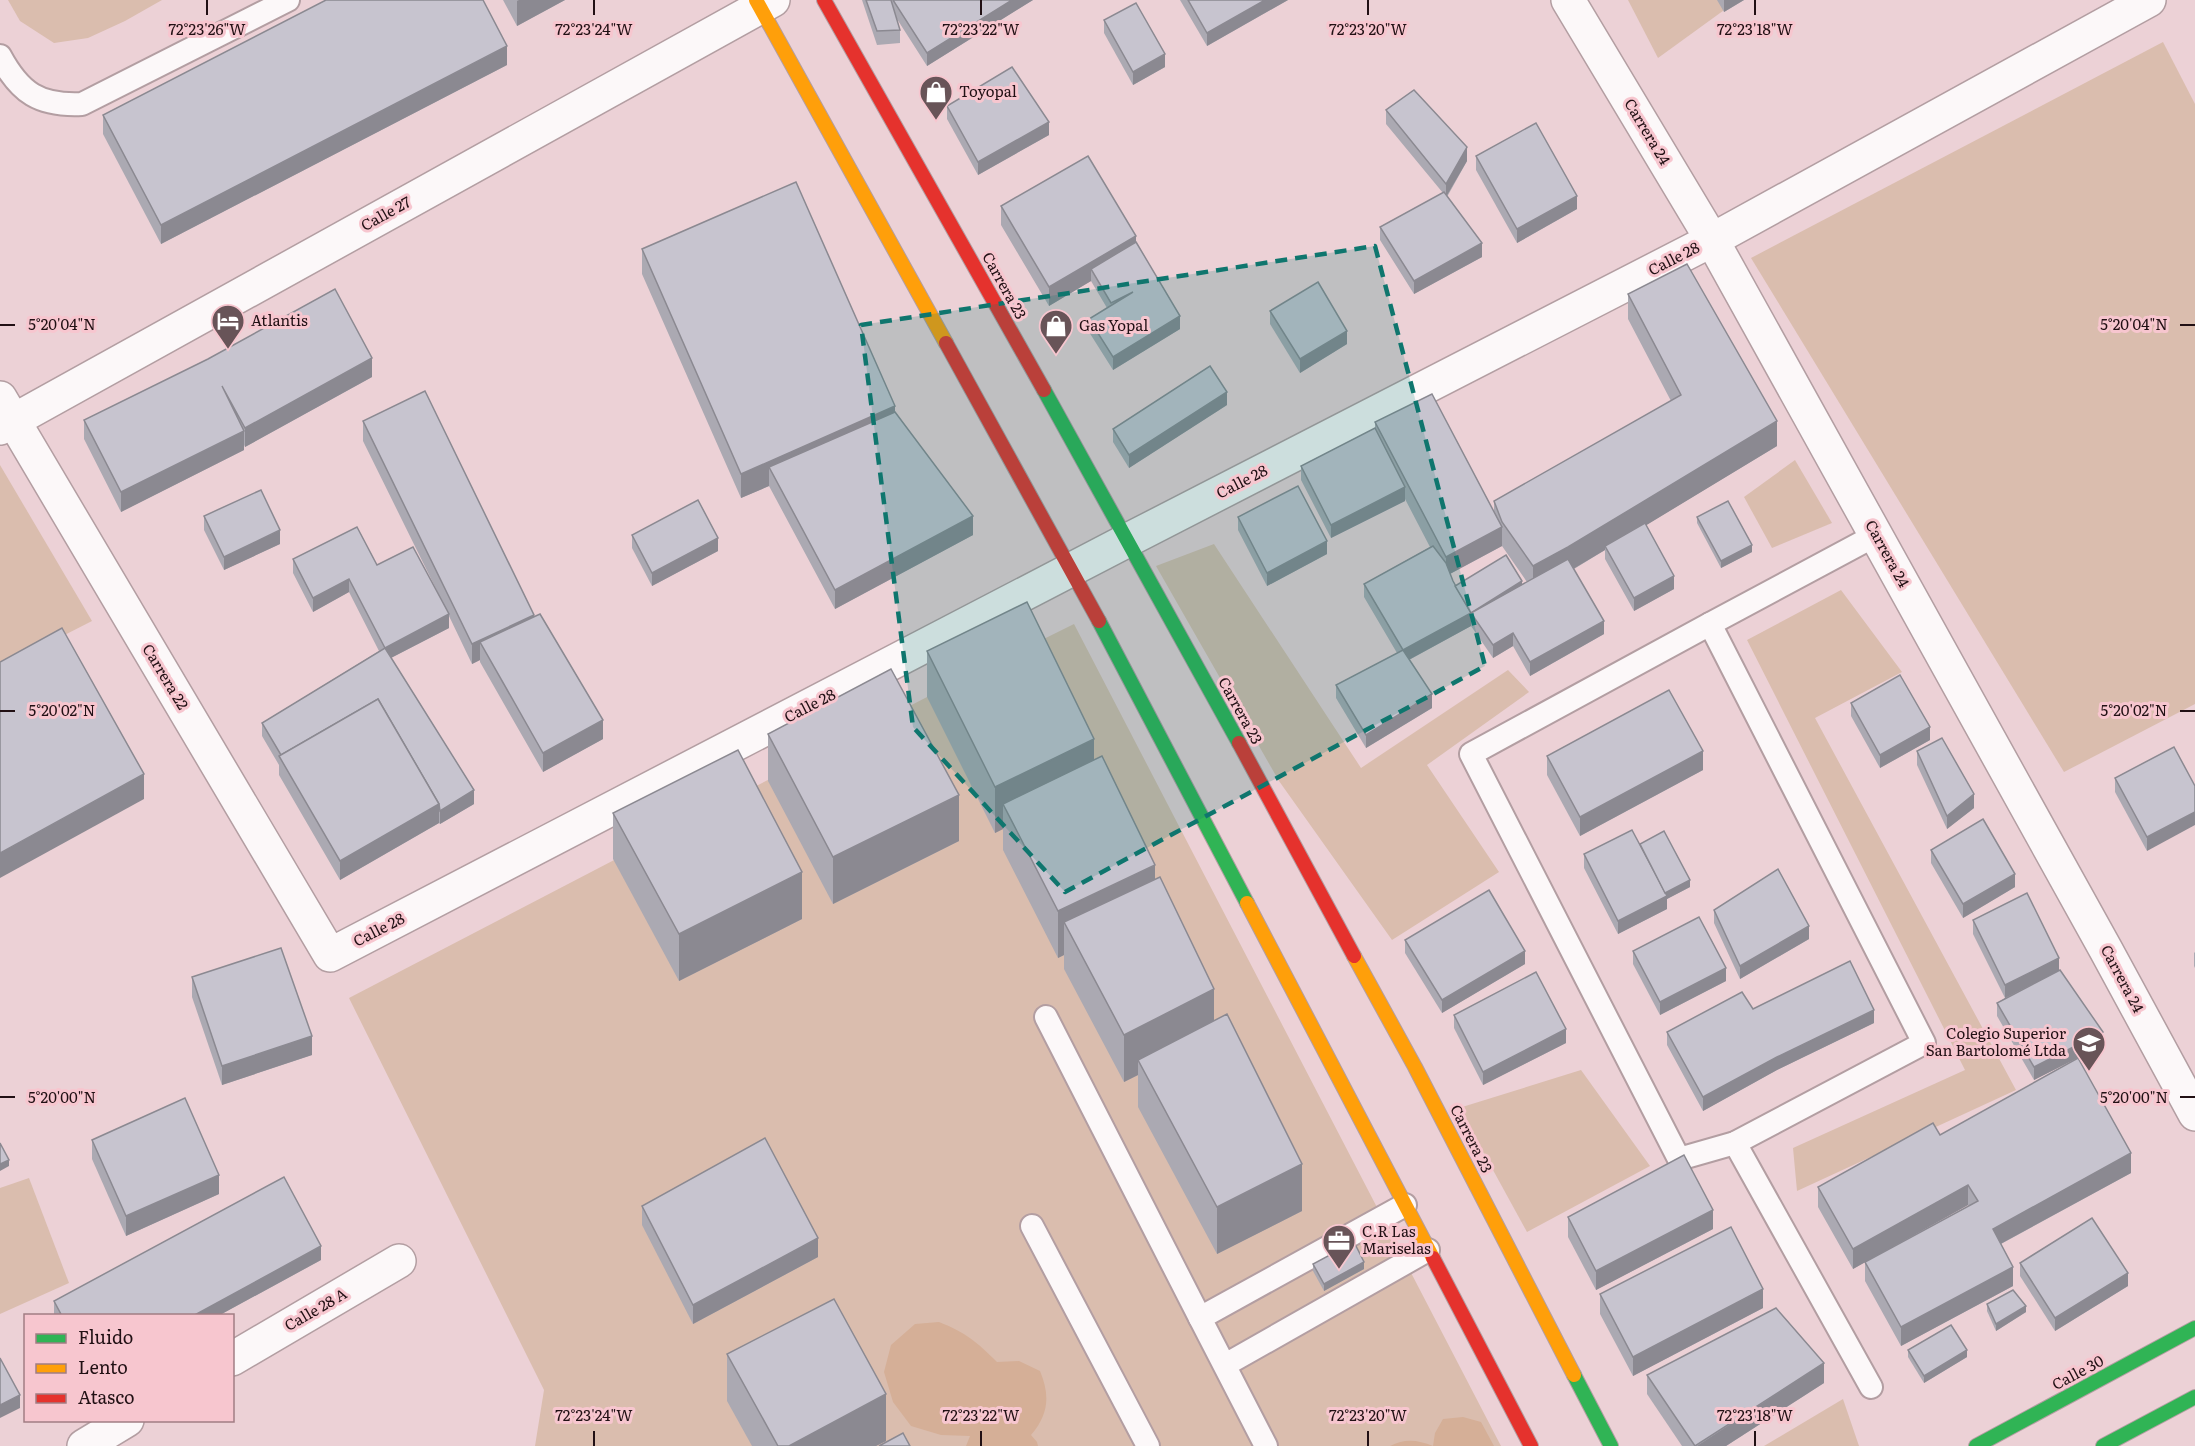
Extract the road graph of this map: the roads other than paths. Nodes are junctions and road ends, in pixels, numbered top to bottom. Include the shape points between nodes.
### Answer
1 (288, 0) edge
2 (824, 0) edge
3 (1568, 0) edge
4 (2149, 0) edge
5 (763, 2) edge
6 (0, 56) edge
7 (1712, 240) junction
8 (4, 415) edge
9 (1876, 535) junction
10 (1128, 540) junction
11 (1072, 570) junction
12 (1710, 624) junction
13 (330, 955) joint
14 (1046, 1017) dead end
15 (2195, 1114) edge
16 (1735, 1143) junction
17 (1405, 1205) junction
18 (1032, 1226) dead end
19 (1428, 1250) junction
20 (399, 1261) dead end
21 (1200, 1318) junction
22 (2195, 1328) edge
23 (234, 1358) edge
24 (1225, 1365) junction
25 (1871, 1387) dead end
26 (2195, 1397) edge
27 (124, 1422) edge
28 (84, 1446) edge
29 (1148, 1446) edge
30 (1266, 1446) edge
31 (1532, 1446) edge
32 (1611, 1446) edge
33 (1976, 1446) edge
34 (2103, 1446) edge

1 - 6 lane via 82,104 48,103 33,95 9,73
2 - 10 street, Carrera 23
3 - 7 street, Carrera 24
4 - 7 street, Calle 28
5 - 8 street, Calle 27
5 - 11 street
7 - 9 street, Carrera 24
7 - 10 street, Calle 28
8 - 13 street, Carrera 22
9 - 12 lane
9 - 15 street, Carrera 24
10 - 11 street, Calle 28
10 - 32 street, Carrera 23 via 1415,1067
11 - 13 street, Calle 28
11 - 17 street
12 - 16 lane via 1924,1043
12 - 16 lane via 1471,754 1679,1159
14 - 21 lane
16 - 25 lane
17 - 19 street
17 - 21 lane
18 - 29 lane
19 - 24 lane
19 - 31 street
20 - 23 street, Calle 28 A
21 - 24 lane
22 - 33 street, Calle 30
24 - 30 lane
26 - 34 street
27 - 28 street

